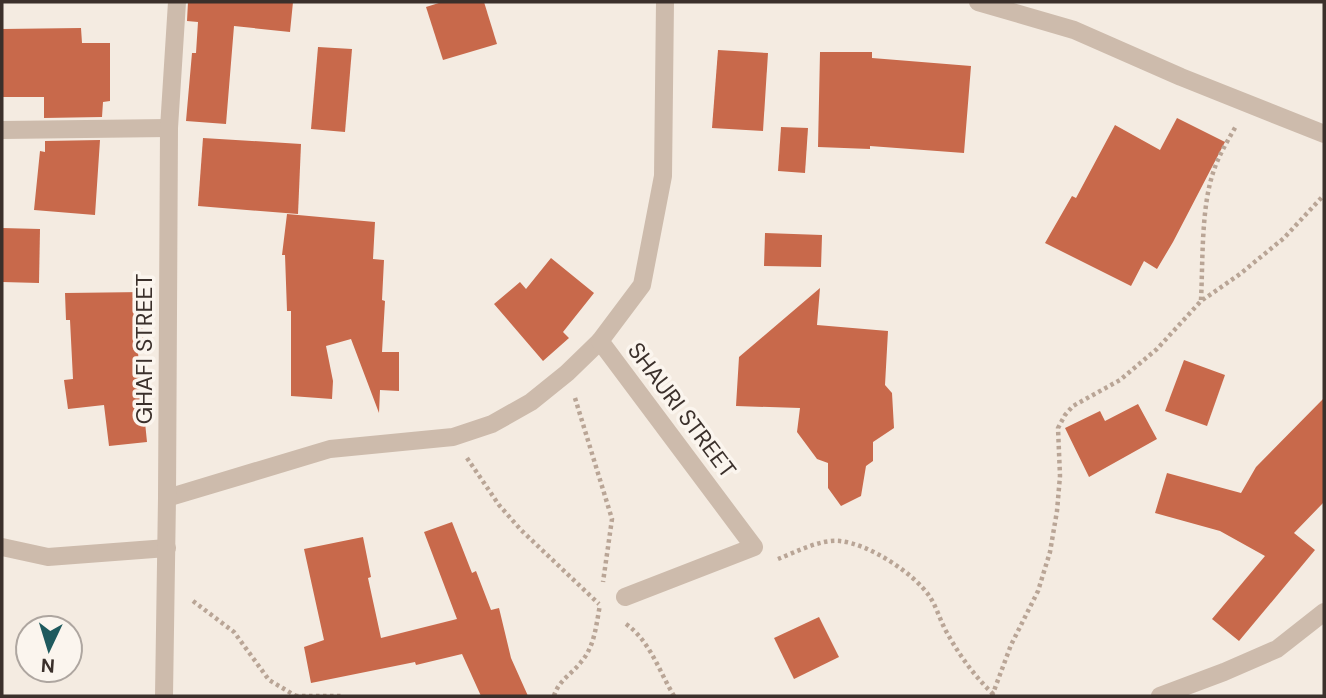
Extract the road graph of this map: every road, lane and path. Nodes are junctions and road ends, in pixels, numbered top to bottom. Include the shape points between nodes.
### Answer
1 (177, 2) edge
2 (665, 2) edge
3 (978, 2) edge
4 (1248, 103) junction
5 (169, 128) junction
6 (2, 130) edge
7 (1324, 134) edge
8 (1324, 195) edge
9 (1201, 301) junction
10 (600, 341) junction
11 (567, 373) junction
12 (453, 437) junction
13 (167, 498) junction
14 (2, 547) edge
15 (167, 548) junction
16 (770, 564) dead end
17 (166, 583) junction
18 (625, 597) dead end
19 (600, 605) junction
20 (609, 612) dead end
21 (1324, 612) edge
22 (618, 618) dead end
23 (164, 696) edge
24 (295, 696) edge
25 (341, 696) edge
26 (554, 696) edge
27 (674, 696) edge
28 (993, 696) edge
29 (1160, 696) edge

1 - 5 street, GHAFI STREET
2 - 10 street, SHAURI STREET via 663,176 642,285
3 - 4 street via 1074,30
4 - 7 street
4 - 9 path via 1214,170 1208,195
5 - 6 street
5 - 13 street, GHAFI STREET
8 - 9 path via 1284,238
9 - 28 path via 1157,349 1120,380 1065,415 1059,428 1060,476 1050,552
10 - 11 street
10 - 18 street, SHAURI STREET via 754,547
11 - 12 street via 531,402 492,424
11 - 19 path via 612,519
12 - 13 street via 330,449
12 - 19 path via 499,505
13 - 15 street, GHAFI STREET
14 - 15 street via 48,557
15 - 17 street, GHAFI STREET
16 - 28 path via 839,541 883,556 919,583 957,649
17 - 23 street, GHAFI STREET
17 - 24 path via 234,632 269,680
19 - 20 path
19 - 26 path via 590,650
21 - 29 street via 1277,649
22 - 27 path via 645,642
24 - 25 path

